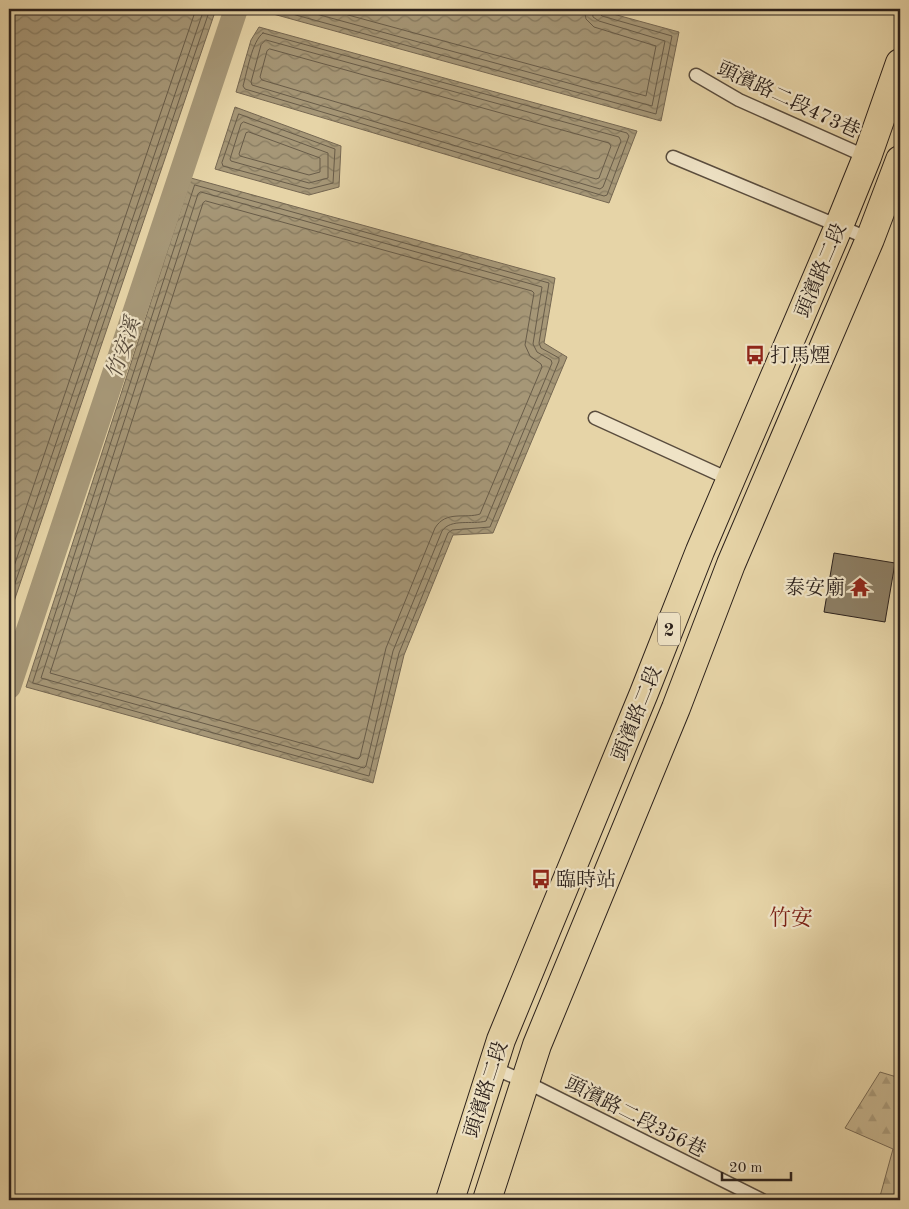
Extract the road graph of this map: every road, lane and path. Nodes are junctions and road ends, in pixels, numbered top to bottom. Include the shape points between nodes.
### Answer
1 (900, 63) edge
2 (696, 75) dead end
3 (673, 157) dead end
4 (867, 157) junction
5 (899, 167) edge
6 (839, 226) junction
7 (870, 239) junction
8 (595, 418) dead end
9 (731, 480) junction
10 (700, 551) junction
11 (731, 564) junction
12 (644, 694) junction
13 (676, 708) junction
14 (491, 1067) junction
15 (526, 1082) junction
16 (450, 1200) edge
17 (488, 1200) edge
18 (762, 1200) edge

1 - 4 main road, 頭濱路二段 / 2
2 - 4 lane, 頭濱路二段473巷 via 739,100
3 - 6 lane
4 - 6 main road, 頭濱路二段 / 2
5 - 7 main road, 頭濱路二段 / 2
6 - 7 lane
6 - 9 main road, 頭濱路二段 / 2
7 - 11 main road, 頭濱路二段 / 2
8 - 9 lane
9 - 10 main road, 頭濱路二段 / 2
10 - 11 main road
10 - 12 main road, 頭濱路二段 / 2
11 - 13 main road, 頭濱路二段 / 2
12 - 13 main road
12 - 14 main road, 頭濱路二段 / 2
13 - 15 main road, 頭濱路二段 / 2 via 537,1045
14 - 15 lane, 頭濱路二段356巷
14 - 16 main road, 頭濱路二段 / 2
15 - 17 main road, 頭濱路二段 / 2
15 - 18 lane, 頭濱路二段356巷

